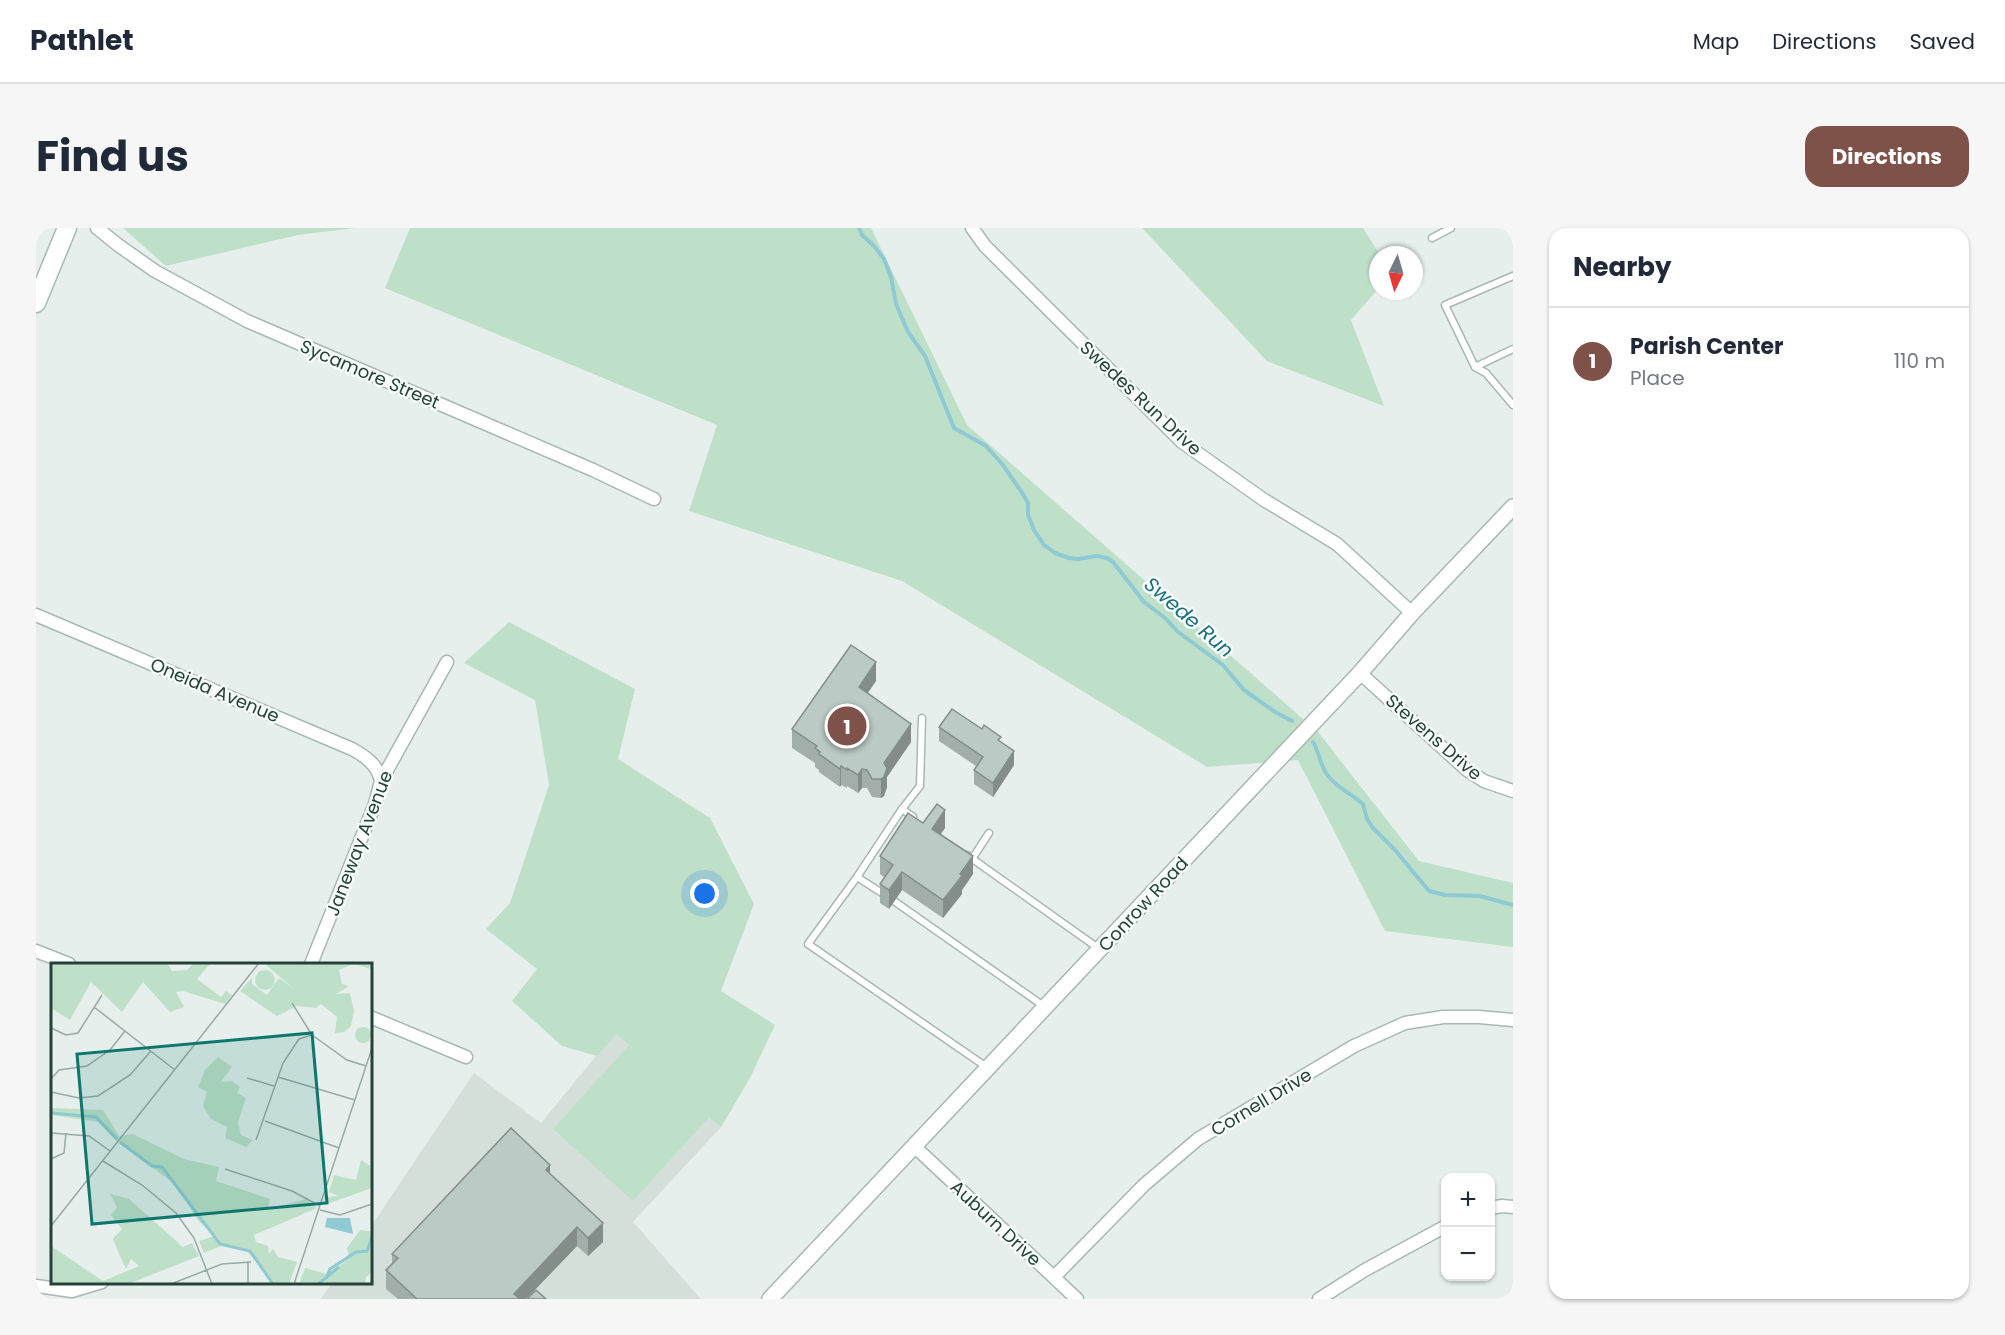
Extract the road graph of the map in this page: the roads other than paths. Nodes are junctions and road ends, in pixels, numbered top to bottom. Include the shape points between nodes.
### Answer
1 (68, 228) edge
2 (97, 228) edge
3 (972, 228) edge
4 (1450, 228) edge
5 (1432, 238) dead end
6 (1513, 276) edge
7 (36, 303) edge
8 (1513, 349) edge
9 (1475, 367) junction
10 (1513, 405) edge
11 (654, 499) dead end
12 (1513, 507) edge
13 (1412, 613) junction
14 (36, 615) edge
15 (447, 662) dead end
16 (1360, 673) junction
17 (922, 718) dead end
18 (381, 781) junction
19 (1513, 791) edge
20 (902, 809) junction
21 (921, 823) edge
22 (989, 833) dead end
23 (964, 853) edge
24 (972, 859) junction
25 (857, 877) junction
26 (885, 895) edge
27 (894, 902) dead end
28 (1100, 950) junction
29 (36, 951) edge
30 (66, 963) edge
31 (311, 963) edge
32 (1045, 1007) junction
33 (372, 1018) edge
34 (1513, 1020) edge
35 (466, 1057) dead end
36 (988, 1068) junction
37 (914, 1146) junction
38 (1495, 1207) edge
39 (1513, 1207) edge
40 (1444, 1227) edge
41 (1054, 1277) junction
42 (97, 1284) edge
43 (36, 1287) edge
44 (41, 1299) edge
45 (770, 1299) edge
46 (1077, 1299) edge
47 (1319, 1299) edge

1 - 7 main road
2 - 11 street, Sycamore Street via 155,271 247,321
3 - 13 street, Swedes Run Drive via 985,246 1182,442 1264,500 1337,544
4 - 5 lane
6 - 9 lane via 1445,305
8 - 9 lane
9 - 10 lane via 1486,373
12 - 13 street, Conrow Road
13 - 16 street, Conrow Road
14 - 18 street, Oneida Avenue via 352,749 376,767
15 - 18 street, Janeway Avenue
16 - 19 street, Stevens Drive via 1467,770
16 - 28 street, Conrow Road
17 - 20 lane via 920,786
18 - 31 street, Janeway Avenue
20 - 21 lane
20 - 25 lane
22 - 24 lane
23 - 24 lane
24 - 28 lane
25 - 26 lane
25 - 36 lane via 808,944
27 - 32 lane
28 - 32 street, Conrow Road
29 - 30 street
32 - 36 street, Conrow Road
33 - 35 street
34 - 41 street, Cornell Drive via 1443,1017 1405,1023 1354,1046 1198,1139 1144,1185
36 - 37 street, Conrow Road
37 - 41 street, Auburn Drive
37 - 45 street, Conrow Road
38 - 39 street
40 - 47 street
41 - 46 street, Auburn Drive
42 - 43 street via 72,1291
43 - 44 street

